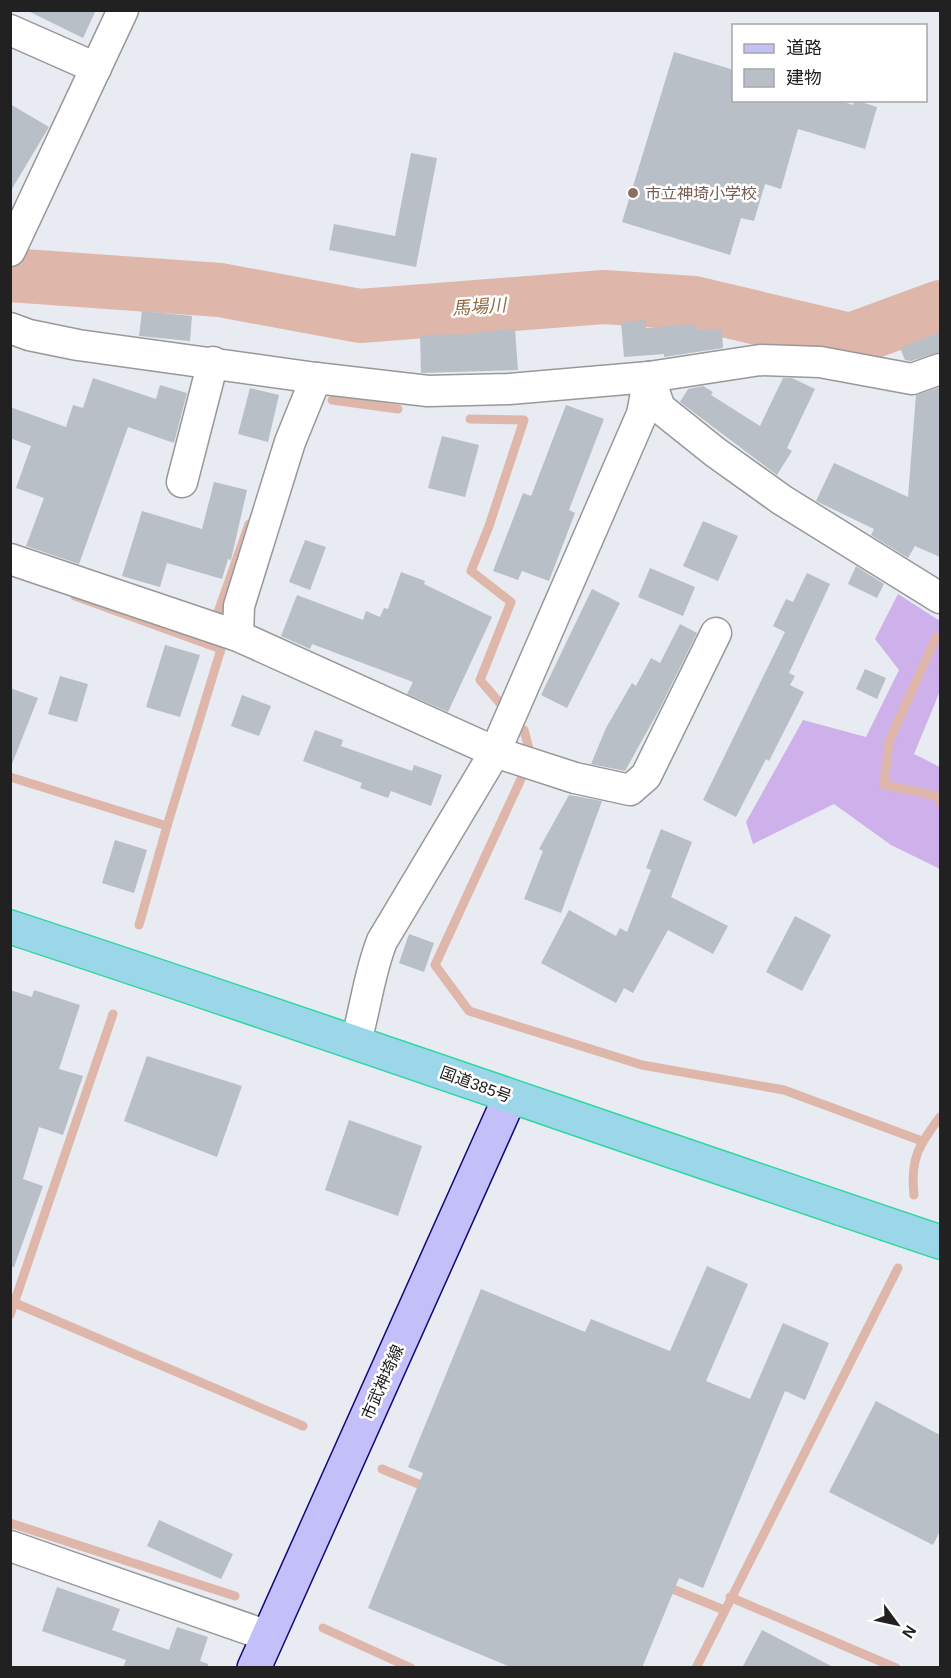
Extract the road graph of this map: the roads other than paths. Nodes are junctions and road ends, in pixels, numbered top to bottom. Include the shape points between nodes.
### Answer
1 (123, 10) edge
2 (10, 30) edge
3 (96, 68) junction
4 (13, 246) edge
5 (10, 328) edge
6 (213, 362) junction
7 (940, 369) edge
8 (649, 377) junction
9 (316, 378) junction
10 (182, 482) dead end
11 (10, 559) edge
12 (940, 598) edge
13 (716, 633) dead end
14 (238, 636) junction
15 (495, 752) junction
16 (10, 927) edge
17 (356, 1041) junction
18 (510, 1097) junction
19 (940, 1242) edge
20 (10, 1546) edge
21 (268, 1636) junction
22 (254, 1668) edge

1 - 3 street
2 - 3 street
3 - 4 street
5 - 6 street via 78,345
6 - 9 street
6 - 10 street
7 - 8 street via 912,379 820,362 760,360
8 - 9 street via 509,389 428,391
8 - 12 street via 660,408 715,452 782,500
8 - 15 street via 642,414
9 - 14 street via 290,442 239,606
11 - 14 street
13 - 15 street via 646,776 630,790 575,778
14 - 15 street
15 - 17 street via 382,941 370,971
16 - 17 highway, 国道385号
17 - 18 highway, 国道385号
18 - 19 highway, 国道385号
18 - 21 main road, 市武神埼線
20 - 21 street
21 - 22 main road, 市武神埼線

